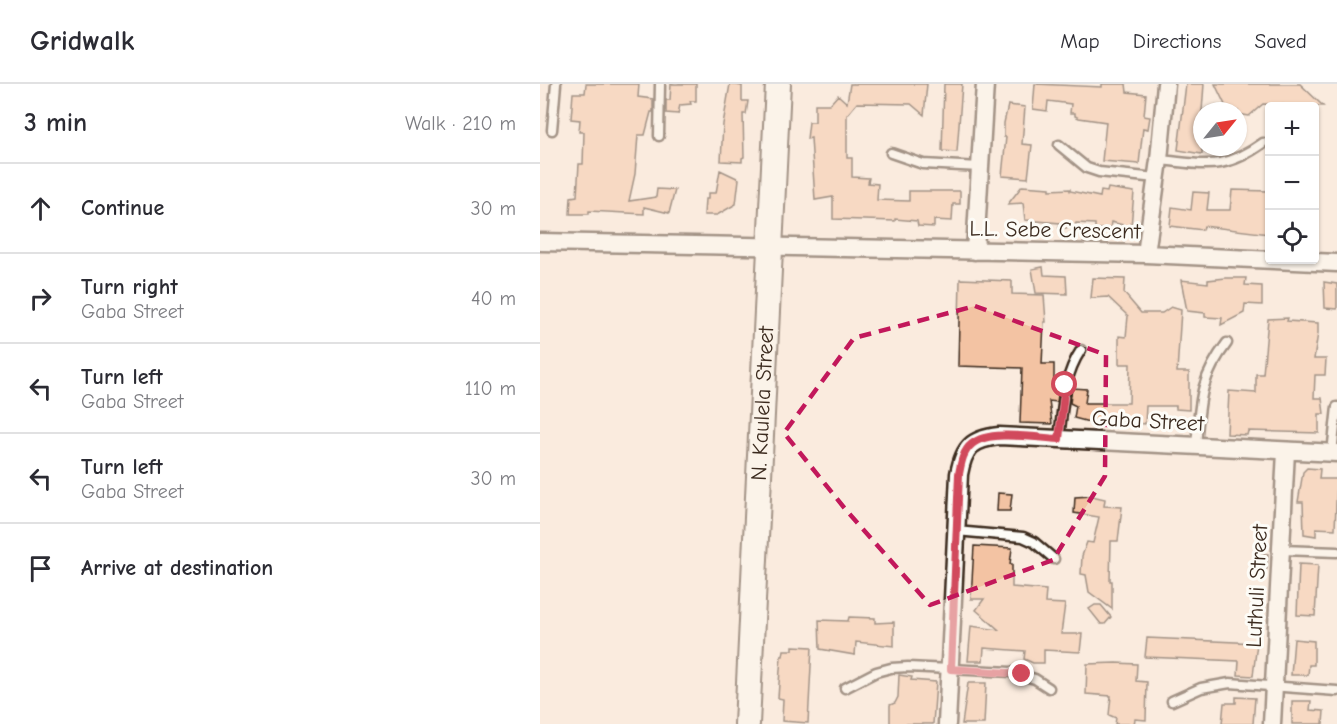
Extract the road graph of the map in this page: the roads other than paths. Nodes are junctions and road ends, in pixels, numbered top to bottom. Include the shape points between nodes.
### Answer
1 (556, 84) edge
2 (660, 84) edge
3 (778, 84) edge
4 (985, 84) edge
5 (1166, 84) edge
6 (552, 130) dead end
7 (659, 136) dead end
8 (1263, 143) dead end
9 (1059, 145) dead end
10 (891, 153) dead end
11 (1159, 160) junction
12 (980, 167) junction
13 (1156, 178) junction
14 (540, 242) edge
15 (771, 245) junction
16 (975, 251) junction
17 (1146, 254) junction
18 (1337, 263) edge
19 (1227, 344) dead end
20 (1081, 350) dead end
21 (1337, 407) edge
22 (1059, 439) junction
23 (1196, 447) junction
24 (1286, 452) junction
25 (1334, 453) edge
26 (956, 531) junction
27 (1282, 550) junction
28 (1337, 552) edge
29 (1054, 559) dead end
30 (951, 669) junction
31 (1274, 687) junction
32 (845, 688) dead end
33 (1049, 688) dead end
34 (1337, 691) edge
35 (1172, 701) dead end
36 (747, 724) edge
37 (947, 724) edge
38 (1272, 724) edge

1 - 6 lane
2 - 7 lane
3 - 15 street, N. Kaulela Street
4 - 12 street
5 - 11 street
8 - 11 lane via 1225,164
9 - 13 lane via 1087,168
10 - 12 lane via 923,164
11 - 13 street
12 - 16 street
13 - 17 street
14 - 15 street, L.L. Sebe Crescent
15 - 16 street, L.L. Sebe Crescent
15 - 36 street, N. Kaulela Street
16 - 17 street, L.L. Sebe Crescent
17 - 18 street, L.L. Sebe Crescent
19 - 23 lane via 1202,387
20 - 22 lane via 1065,385
21 - 25 lane
22 - 23 street, Gaba Street
22 - 26 street, Gaba Street via 999,436 979,439 970,445 959,474
23 - 24 street, Gaba Street
24 - 25 street, Gaba Street
24 - 27 street, Luthuli Street
26 - 29 lane via 1023,537
26 - 30 street, Gaba Street
27 - 28 lane
27 - 31 street, Luthuli Street
30 - 32 lane via 891,668
30 - 33 lane via 1022,674
30 - 37 street, Gaba Street
31 - 34 lane
31 - 35 lane via 1216,684
31 - 38 street, Luthuli Street

